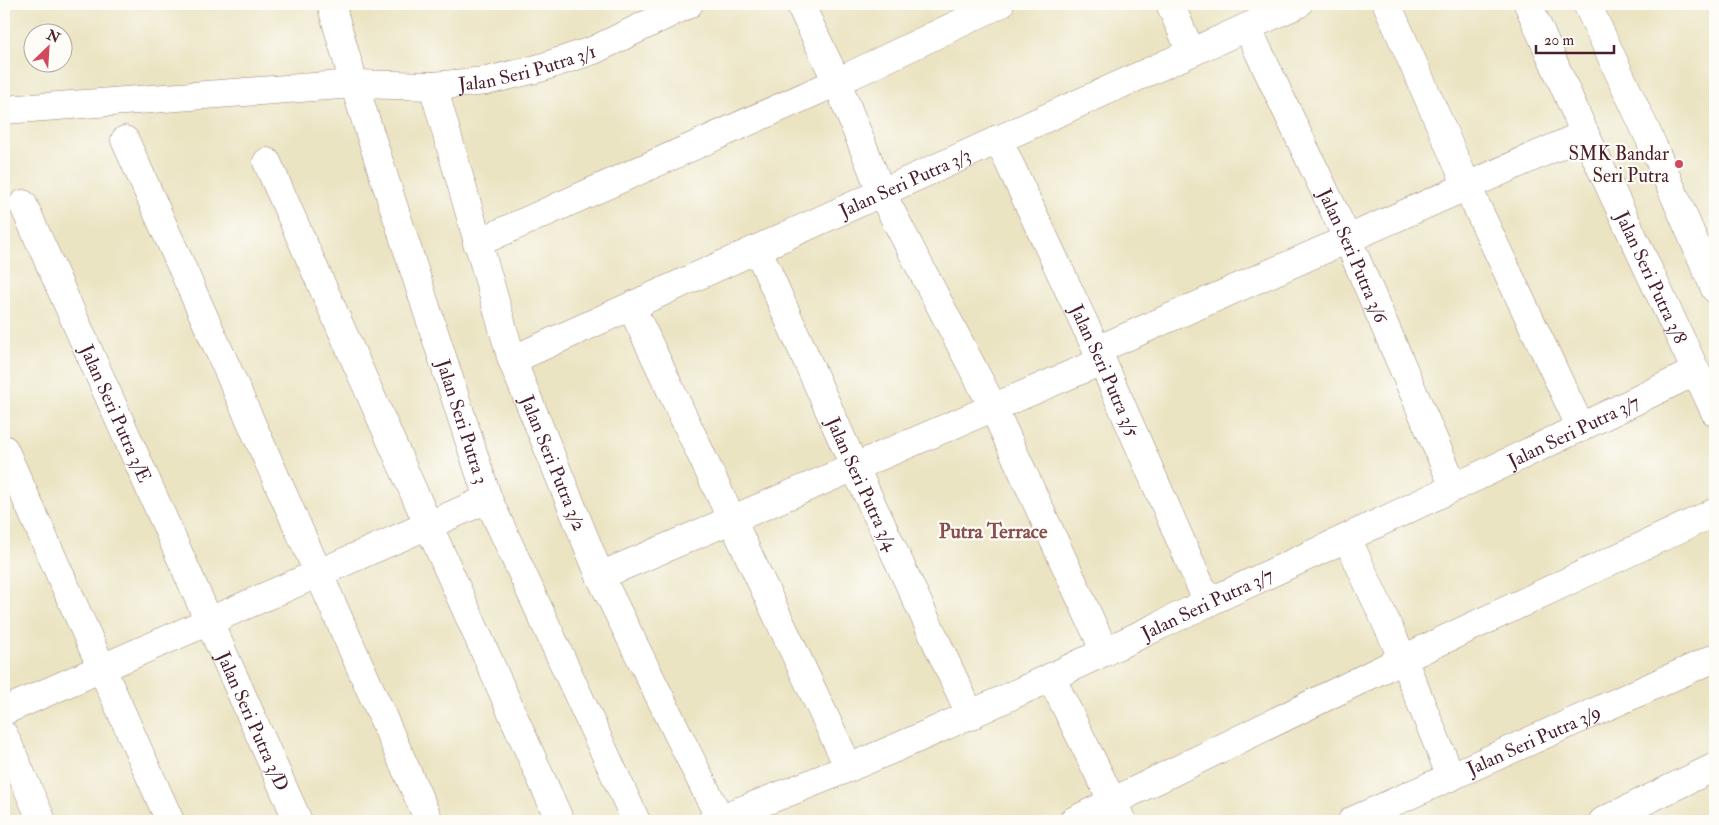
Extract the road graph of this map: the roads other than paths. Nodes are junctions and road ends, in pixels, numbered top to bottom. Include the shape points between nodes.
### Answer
1 (331, 4) edge
2 (689, 4) edge
3 (800, 4) edge
4 (1000, 4) edge
5 (1170, 4) edge
6 (1298, 4) edge
7 (1387, 4) edge
8 (1528, 4) edge
9 (1586, 4) edge
10 (1247, 27) junction
11 (1191, 52) junction
12 (837, 82) junction
13 (354, 84) junction
14 (433, 86) junction
15 (4, 110) edge
16 (1586, 134) junction
17 (998, 138) junction
18 (125, 140) dead end
19 (266, 162) dead end
20 (1467, 186) junction
21 (882, 194) junction
22 (23, 204) dead end
23 (1347, 238) junction
24 (477, 243) junction
25 (758, 250) junction
26 (1712, 274) edge
27 (632, 308) junction
28 (1099, 355) junction
29 (512, 360) junction
30 (1696, 371) junction
31 (993, 406) junction
32 (1715, 412) edge
33 (1581, 428) junction
34 (4, 450) edge
35 (854, 466) junction
36 (1454, 487) junction
37 (488, 499) junction
38 (1715, 512) edge
39 (733, 518) junction
40 (428, 526) junction
41 (1347, 538) junction
42 (318, 573) junction
43 (600, 576) junction
44 (1208, 603) junction
45 (209, 621) junction
46 (1105, 652) junction
47 (1715, 658) edge
48 (1403, 659) junction
49 (102, 668) junction
50 (1051, 677) junction
51 (4, 712) edge
52 (971, 716) junction
53 (4, 735) edge
54 (1715, 767) edge
55 (849, 768) junction
56 (1451, 777) junction
57 (1118, 812) edge
58 (717, 820) edge
59 (42, 821) edge
60 (170, 821) edge
61 (298, 821) edge
62 (428, 821) edge
63 (560, 821) edge
64 (636, 821) edge
65 (1073, 821) edge
66 (1352, 821) edge
67 (1603, 821) edge

1 - 13 street, Jalan Seri Putra 3
2 - 14 street, Jalan Seri Putra 3/1 via 594,50 540,68 486,81
3 - 12 street
4 - 12 street
5 - 11 street
6 - 10 street, Jalan Seri Putra 3/3
7 - 20 street
8 - 16 street, Jalan Seri Putra 3/8
9 - 26 street
10 - 11 street, Jalan Seri Putra 3/3
10 - 23 street, Jalan Seri Putra 3/6
11 - 17 street, Jalan Seri Putra 3/3
12 - 21 street
12 - 24 street
13 - 14 street, Jalan Seri Putra 3/1
13 - 15 street, Jalan Seri Putra 3/1
13 - 37 street, Jalan Seri Putra 3
14 - 24 street, Jalan Seri Putra 3/2
16 - 20 street
16 - 30 street, Jalan Seri Putra 3/8
17 - 21 street, Jalan Seri Putra 3/3
17 - 28 street, Jalan Seri Putra 3/5
18 - 42 street
19 - 40 street
20 - 23 street
20 - 33 street
21 - 25 street, Jalan Seri Putra 3/3
21 - 31 street
22 - 45 street, Jalan Seri Putra 3/E
23 - 28 street
23 - 36 street, Jalan Seri Putra 3/6
24 - 29 street, Jalan Seri Putra 3/2
25 - 27 street, Jalan Seri Putra 3/3
25 - 35 street, Jalan Seri Putra 3/4
27 - 29 street, Jalan Seri Putra 3/3
27 - 39 street
28 - 31 street
28 - 44 street, Jalan Seri Putra 3/5
29 - 43 street, Jalan Seri Putra 3/2
30 - 32 street, Jalan Seri Putra 3/8
30 - 33 street, Jalan Seri Putra 3/7
31 - 35 street
31 - 46 street
33 - 36 street, Jalan Seri Putra 3/7
34 - 49 street
35 - 39 street
35 - 52 street, Jalan Seri Putra 3/4
36 - 41 street, Jalan Seri Putra 3/7
37 - 40 street
37 - 64 street, Jalan Seri Putra 3
38 - 48 street
39 - 43 street
39 - 55 street
40 - 42 street
40 - 63 street
41 - 44 street, Jalan Seri Putra 3/7
41 - 48 street
42 - 45 street
42 - 62 street
43 - 58 street, Jalan Seri Putra 3/2
44 - 46 street, Jalan Seri Putra 3/7
45 - 49 street
45 - 61 street, Jalan Seri Putra 3/D
46 - 50 street, Jalan Seri Putra 3/7
47 - 56 street, Jalan Seri Putra 3/9
48 - 56 street
48 - 57 street
49 - 51 street
49 - 60 street
50 - 52 street, Jalan Seri Putra 3/7
50 - 57 street
52 - 55 street, Jalan Seri Putra 3/7
53 - 59 street
54 - 67 street
55 - 58 street, Jalan Seri Putra 3/7
56 - 66 street, Jalan Seri Putra 3/9
57 - 65 street

